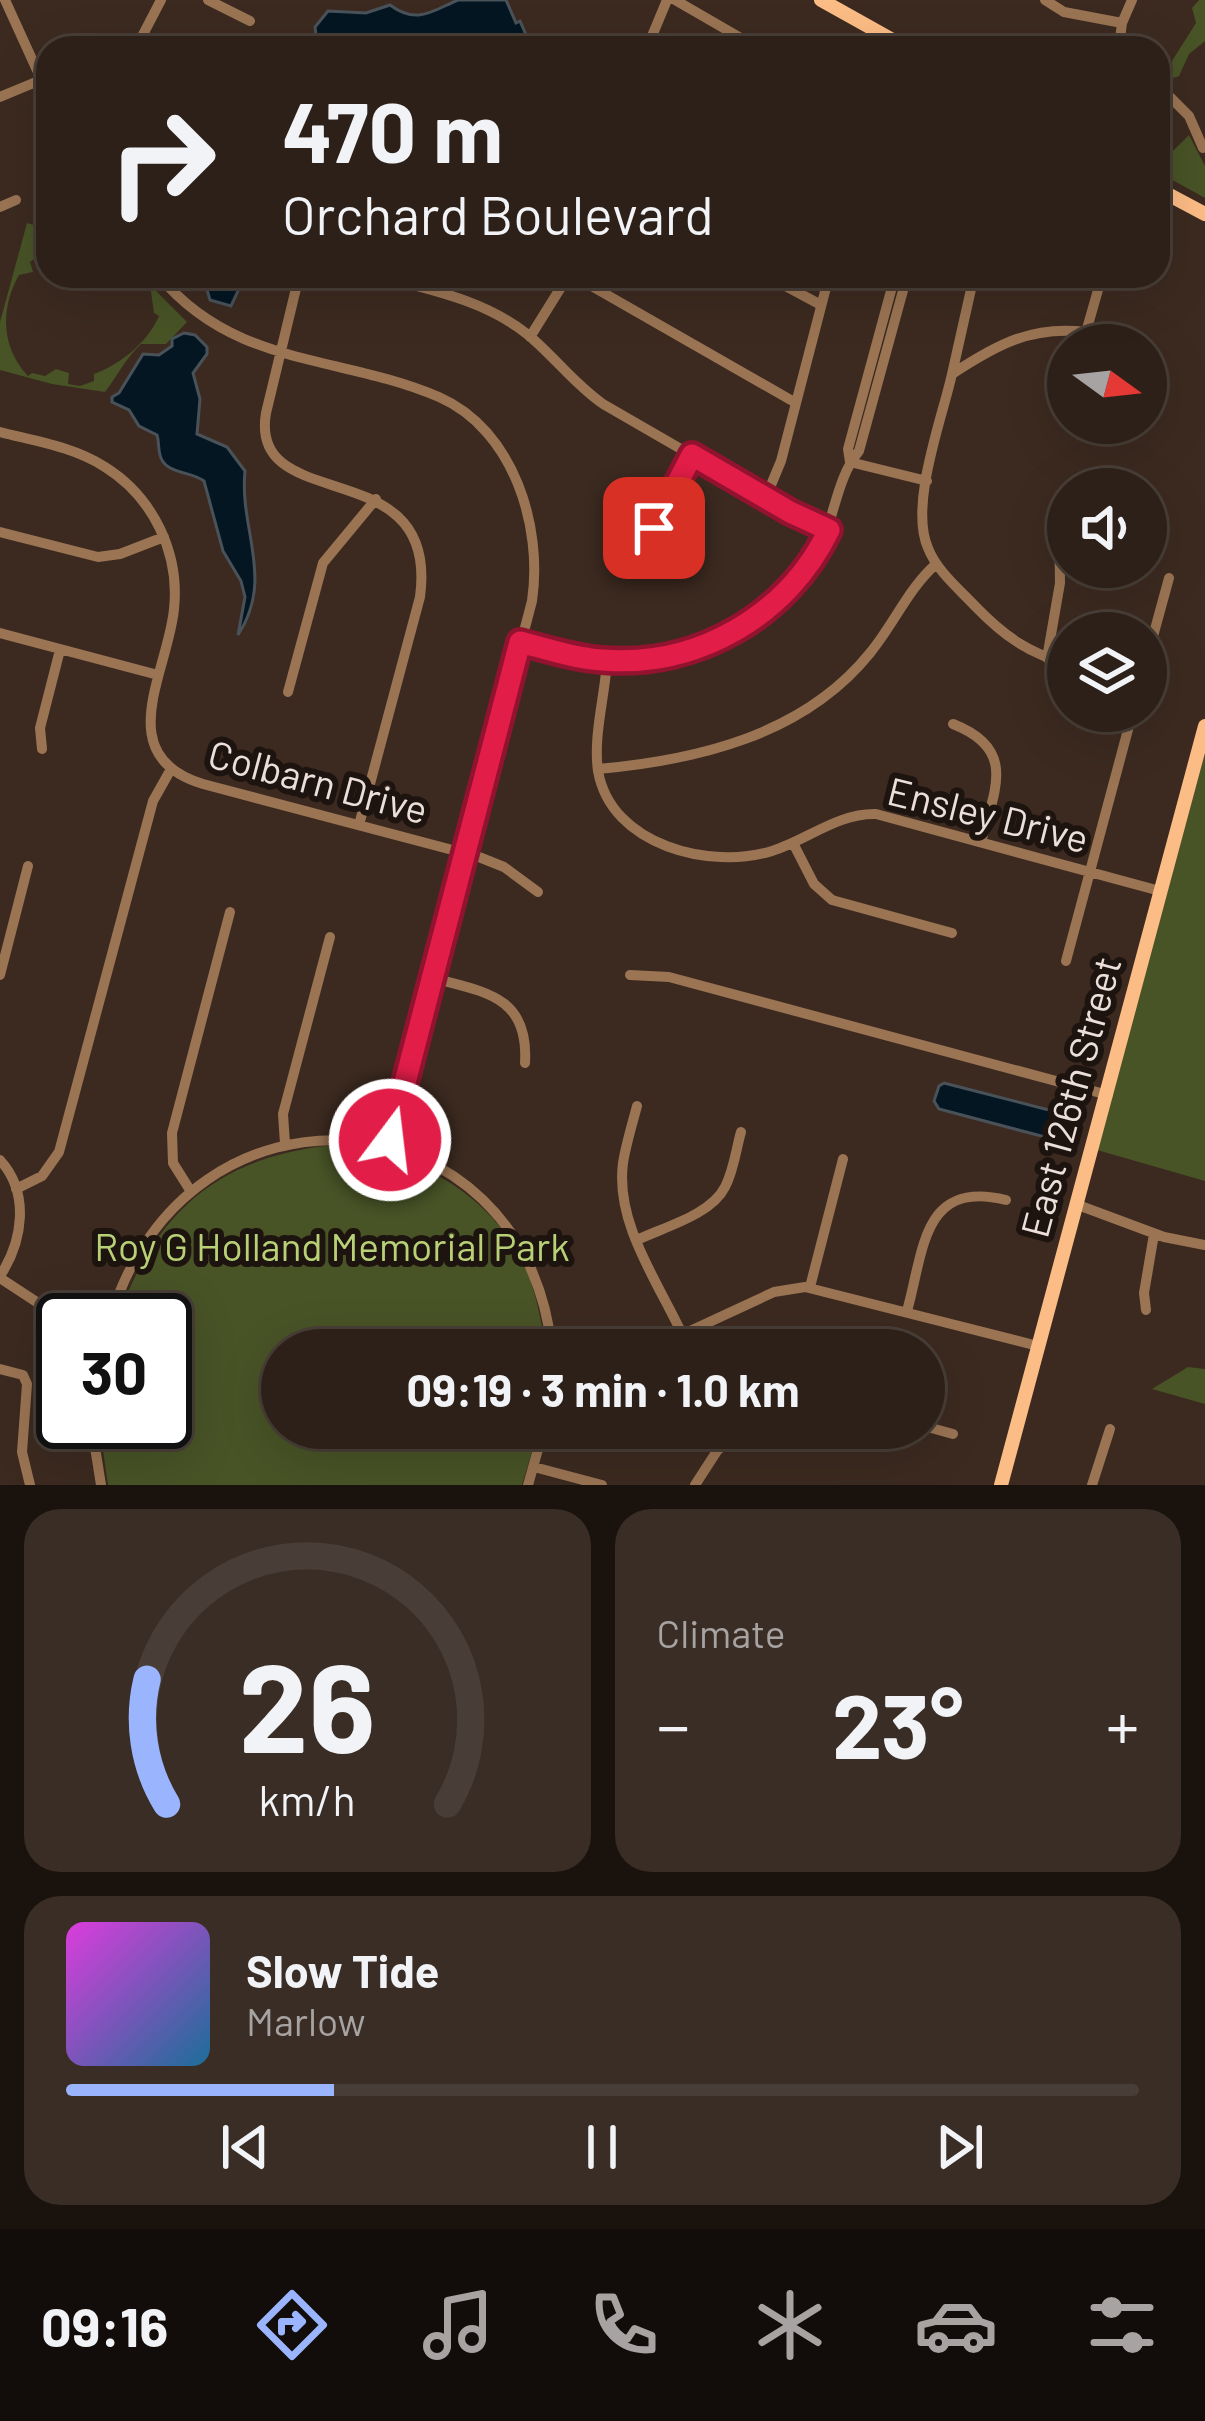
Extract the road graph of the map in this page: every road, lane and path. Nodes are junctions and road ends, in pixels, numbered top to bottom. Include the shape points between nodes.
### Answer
1 (5, 0) edge
2 (161, 0) edge
3 (208, 0) edge
4 (671, 0) edge
5 (821, 0) edge
6 (1045, 0) edge
7 (1132, 0) edge
8 (250, 21) dead end
9 (1122, 22) junction
10 (142, 36) edge
11 (653, 36) edge
12 (736, 36) edge
13 (886, 36) edge
14 (1120, 36) edge
15 (36, 62) edge
16 (36, 81) edge
17 (0, 97) edge
18 (1170, 97) edge
19 (1203, 148) edge
20 (1170, 195) edge
21 (16, 200) dead end
22 (0, 207) edge
23 (1205, 214) edge
24 (172, 288) edge
25 (296, 288) edge
26 (421, 288) edge
27 (563, 288) edge
28 (592, 288) edge
29 (789, 288) edge
30 (826, 288) edge
31 (892, 288) edge
32 (904, 288) edge
33 (971, 288) edge
34 (1099, 288) edge
35 (821, 305) junction
36 (530, 337) junction
37 (282, 353) junction
38 (952, 374) junction
39 (796, 403) junction
40 (0, 432) edge
41 (692, 455) junction
42 (850, 462) junction
43 (927, 482) junction
44 (766, 497) junction
45 (376, 499) junction
46 (829, 530) junction
47 (0, 532) edge
48 (656, 537) dead end
49 (164, 538) junction
50 (936, 564) junction
51 (1168, 578) dead end
52 (1159, 612) edge
53 (0, 633) edge
54 (520, 642) junction
55 (60, 650) junction
56 (1047, 658) edge
57 (607, 661) junction
58 (158, 675) junction
59 (288, 692) dead end
60 (953, 724) dead end
61 (1205, 726) edge
62 (1127, 732) edge
63 (42, 749) dead end
64 (171, 769) junction
65 (598, 769) junction
66 (359, 825) junction
67 (981, 842) junction
68 (794, 843) junction
69 (466, 853) junction
70 (28, 866) dead end
71 (1090, 871) junction
72 (1160, 890) junction
73 (538, 892) dead end
74 (230, 912) dead end
75 (952, 933) dead end
76 (330, 937) dead end
77 (1066, 961) dead end
78 (0, 975) edge
79 (630, 975) dead end
80 (433, 978) junction
81 (525, 1063) dead end
82 (1108, 1094) junction
83 (637, 1106) dead end
84 (741, 1132) dead end
85 (285, 1144) junction
86 (388, 1148) junction
87 (844, 1159) dead end
88 (0, 1160) edge
89 (16, 1189) junction
90 (190, 1190) junction
91 (1006, 1200) dead end
92 (1078, 1204) junction
93 (1154, 1234) junction
94 (637, 1240) junction
95 (1205, 1245) edge
96 (0, 1277) edge
97 (810, 1287) junction
98 (121, 1293) edge
99 (36, 1301) edge
100 (1146, 1310) dead end
101 (908, 1311) junction
102 (548, 1329) edge
103 (680, 1329) edge
104 (693, 1329) edge
105 (1038, 1346) junction
106 (0, 1369) edge
107 (1110, 1430) dead end
108 (945, 1432) edge
109 (953, 1434) dead end
110 (95, 1449) edge
111 (539, 1449) edge
112 (719, 1449) edge
113 (534, 1467) junction
114 (30, 1485) edge
115 (101, 1485) edge
116 (528, 1485) edge
117 (602, 1485) edge
118 (695, 1485) edge
119 (1001, 1485) edge
120 (1092, 1485) edge

1 - 15 street
2 - 10 street
3 - 8 street
4 - 11 street
4 - 12 street
5 - 13 main road
6 - 9 street via 1064,12
7 - 9 street
9 - 14 street
16 - 17 street
18 - 19 street
20 - 23 main road
21 - 22 street
24 - 37 street via 207,322
25 - 37 street
26 - 36 street via 469,302
27 - 36 street
28 - 39 street
29 - 35 street
30 - 35 street
31 - 42 street
32 - 42 street
33 - 38 street
34 - 38 street via 1086,332 1020,335
35 - 39 street
36 - 41 street via 588,394
37 - 45 street via 264,424 270,452 293,472
37 - 54 street via 438,397 491,441 520,490 533,535 534,587
38 - 43 street
39 - 44 street
40 - 49 street, Colbarn Drive via 101,464 138,495
41 - 44 street
41 - 48 street via 657,517
42 - 43 street
42 - 46 street
43 - 50 street via 922,531
44 - 46 street
45 - 59 street via 323,562
45 - 66 street via 413,538 422,585
46 - 57 street via 793,585 736,631 676,654
47 - 49 street via 98,557
49 - 58 street, Colbarn Drive via 175,606
50 - 56 street via 1004,635
50 - 65 street via 857,668 784,720 708,753
51 - 52 street
53 - 55 street
54 - 57 street
54 - 69 street
55 - 58 street
55 - 63 street
57 - 65 street
58 - 64 street, Colbarn Drive via 150,730
60 - 67 street via 984,740 997,765
61 - 72 main road, East 126th Street
62 - 71 street
64 - 66 street, Colbarn Drive
64 - 89 street via 153,801 59,1152 39,1179
65 - 68 street, Ensley Drive via 615,808 666,846 728,859
66 - 69 street, Colbarn Drive
67 - 68 street, Ensley Drive via 871,814
67 - 71 street, Ensley Drive
68 - 75 street via 814,884 832,900
69 - 73 street, Colbarn Drive via 500,864
69 - 80 street
70 - 78 street
71 - 72 street, Ensley Drive
71 - 77 street
72 - 82 main road, East 126th Street
74 - 90 street via 171,1138 173,1162
76 - 85 street via 283,1114
79 - 82 street via 669,977
80 - 81 street via 509,1007 524,1033
80 - 86 street
82 - 92 main road, East 126th Street
83 - 94 street via 622,1182
84 - 94 street via 718,1198
85 - 86 street
85 - 90 street
86 - 102 street via 456,1179 503,1223 539,1286
87 - 97 street
88 - 89 street
89 - 96 street via 19,1235
90 - 98 street via 138,1250
91 - 101 street via 970,1195 939,1211
92 - 93 street
92 - 105 main road, East 126th Street
93 - 95 street
93 - 100 street
94 - 103 street
96 - 99 street
97 - 101 street
97 - 104 street via 774,1292
101 - 105 street
105 - 119 main road, East 126th Street
106 - 114 street via 27,1384 22,1452
107 - 120 street
108 - 109 street
110 - 115 street
111 - 113 street
112 - 118 street
113 - 116 street
113 - 117 street

